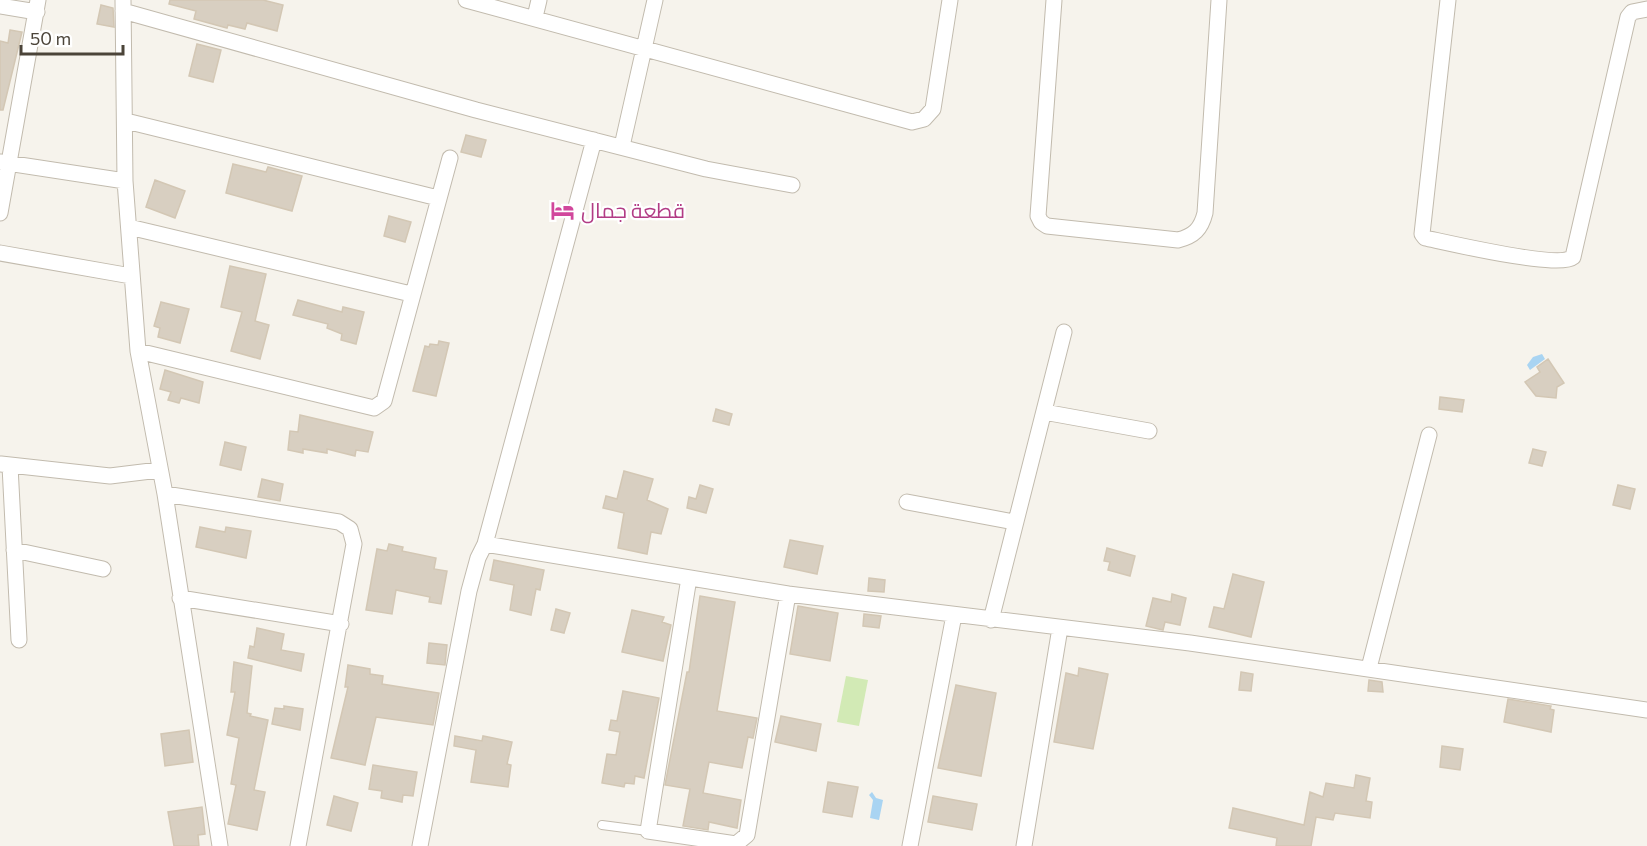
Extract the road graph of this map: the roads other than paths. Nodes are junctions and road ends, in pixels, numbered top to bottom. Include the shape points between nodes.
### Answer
1 (466, 0) edge
2 (539, 0) edge
3 (655, 0) edge
4 (950, 0) edge
5 (1054, 0) edge
6 (1219, 0) edge
7 (1448, 0) edge
8 (123, 5) edge
9 (0, 6) edge
10 (37, 6) edge
11 (1647, 9) edge
12 (535, 17) junction
13 (643, 48) junction
14 (126, 121) junction
15 (594, 140) junction
16 (622, 146) junction
17 (450, 158) dead end
18 (5, 163) edge
19 (125, 181) junction
20 (792, 186) dead end
21 (438, 198) junction
22 (0, 213) edge
23 (129, 226) junction
24 (0, 253) edge
25 (131, 276) junction
26 (411, 294) junction
27 (1064, 332) dead end
28 (138, 351) junction
29 (1044, 412) junction
30 (1149, 431) dead end
31 (1429, 435) dead end
32 (5, 465) edge
33 (159, 470) junction
34 (165, 495) junction
35 (907, 502) dead end
36 (1014, 522) junction
37 (485, 544) junction
38 (14, 550) junction
39 (103, 569) dead end
40 (689, 578) junction
41 (788, 594) junction
42 (180, 598) junction
43 (954, 615) junction
44 (991, 620) junction
45 (341, 624) junction
46 (1060, 628) junction
47 (19, 640) dead end
48 (1369, 668) junction
49 (1647, 710) edge
50 (602, 825) dead end
51 (648, 831) junction
52 (220, 846) edge
53 (298, 846) edge
54 (420, 846) edge
55 (910, 846) edge
56 (1024, 846) edge

1 - 12 street
2 - 12 street
3 - 13 street
4 - 13 street via 933,109 924,119 912,122
5 - 6 street via 1038,216 1041,222 1047,226 1178,240 1190,237 1202,225 1205,213
7 - 11 street via 1422,234 1425,238 1516,256 1565,261 1573,257 1628,17 1632,12
8 - 14 street
8 - 15 street via 476,110
9 - 10 street
10 - 18 street
12 - 13 street
13 - 16 street
14 - 19 street
14 - 21 street
15 - 16 street
15 - 37 street
16 - 20 street via 706,169
17 - 21 street
18 - 19 street
18 - 22 street
19 - 23 street
21 - 26 street
23 - 25 street
23 - 26 street
24 - 25 street
25 - 28 street
26 - 28 street via 384,401 374,408
27 - 29 street
28 - 33 street
29 - 30 street
29 - 36 street
31 - 48 street
32 - 33 street via 110,476
32 - 38 street
33 - 34 street
34 - 42 street
34 - 45 street via 339,522 350,530 354,544
35 - 36 street
36 - 44 street
37 - 40 street
37 - 54 street via 470,591
38 - 39 street
38 - 47 street
40 - 41 street
40 - 51 street
41 - 43 street
41 - 51 street via 747,835 736,844
42 - 45 street
42 - 52 street
43 - 44 street
43 - 55 street
44 - 46 street
45 - 53 street
46 - 48 street
46 - 56 street
48 - 49 street
50 - 51 lane

